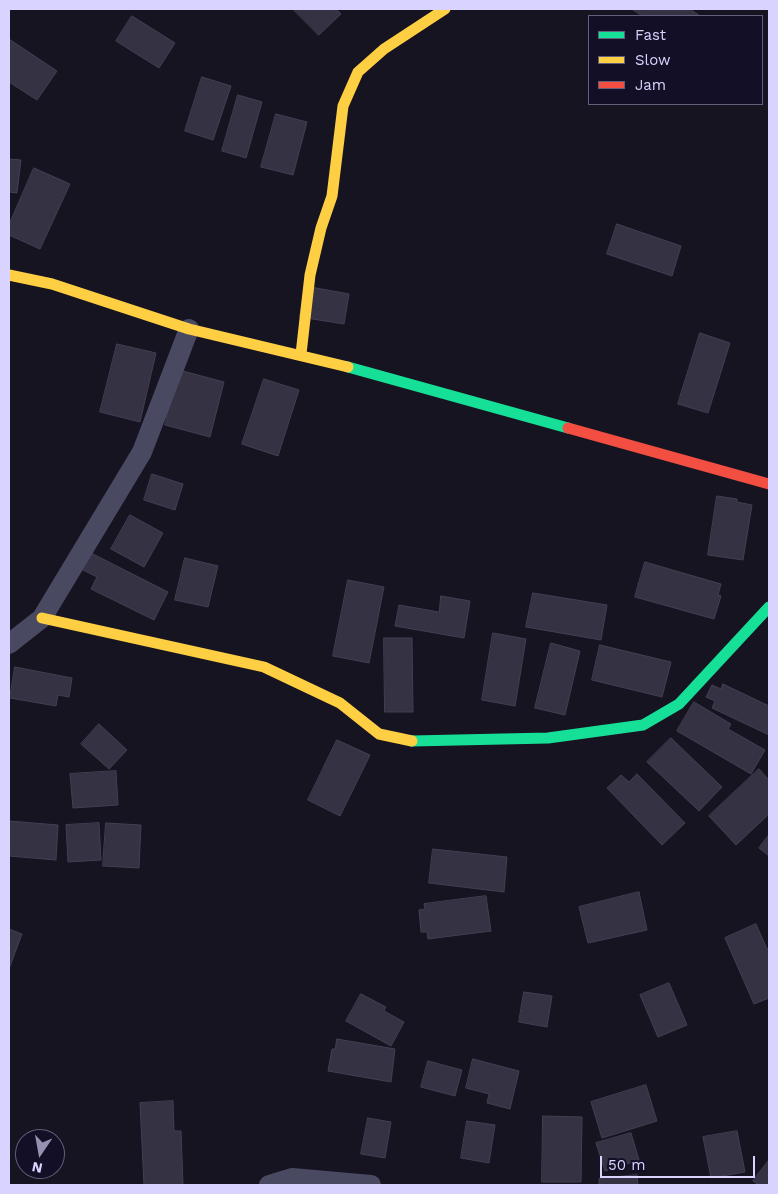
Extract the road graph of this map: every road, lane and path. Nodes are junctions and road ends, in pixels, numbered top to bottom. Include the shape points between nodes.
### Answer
1 (445, 9) edge
2 (9, 274) edge
3 (189, 329) junction
4 (302, 354) junction
5 (769, 484) edge
6 (769, 607) edge
7 (42, 618) junction
8 (9, 644) edge
9 (268, 1185) edge
10 (371, 1185) edge

1 - 4 street via 384,49 358,72 343,106 332,196 310,275
2 - 3 street via 52,284
3 - 4 street
3 - 7 street via 142,452
4 - 5 street
6 - 7 street via 679,704 643,725 548,738 419,742 379,734 340,704 264,667
7 - 8 street
9 - 10 street via 292,1178

